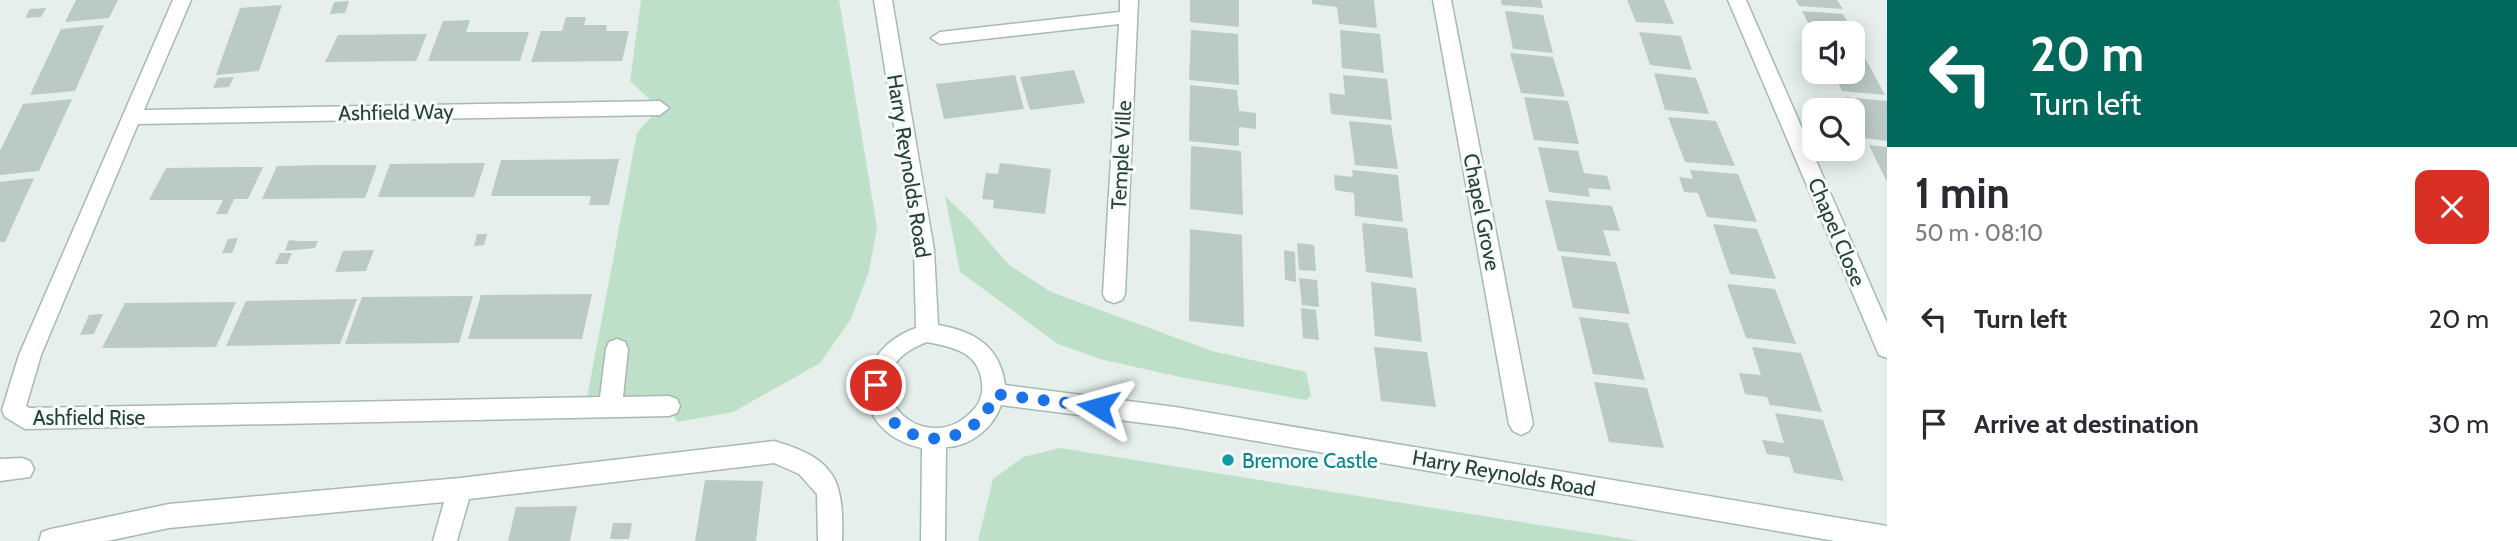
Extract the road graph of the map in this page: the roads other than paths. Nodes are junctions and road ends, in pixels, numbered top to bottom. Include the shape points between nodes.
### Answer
1 (182, 0) edge
2 (883, 0) edge
3 (1442, 0) edge
4 (1737, 0) edge
5 (1129, 8) edge
6 (940, 38) dead end
7 (660, 108) dead end
8 (132, 117) junction
9 (1114, 294) dead end
10 (927, 332) junction
11 (1887, 348) edge
12 (617, 349) dead end
13 (995, 394) junction
14 (668, 406) dead end
15 (610, 407) junction
16 (1521, 424) dead end
17 (934, 439) junction
18 (460, 489) junction
19 (1887, 538) edge
20 (51, 541) edge
21 (445, 541) edge
22 (830, 541) edge
23 (933, 541) edge

1 - 8 street, Ashfield Rise
2 - 10 street, Harry Reynolds Road via 924,250
3 - 16 street, Chapel Grove
4 - 11 street, Chapel Close
5 - 6 street, Temple Ville
5 - 9 street, Temple Ville
7 - 8 street, Ashfield Way
8 - 15 street, Ashfield Rise via 30,355 13,410 25,419
10 - 13 street via 963,338 978,347 995,377
10 - 17 street via 911,337 886,356 876,385 886,416 915,436
12 - 15 street
13 - 17 street via 969,431
13 - 19 street, Harry Reynolds Road via 1175,417
14 - 15 street, Ashfield Rise
17 - 23 street
18 - 20 street via 169,516
18 - 21 street
18 - 22 street via 774,452 799,459 830,496

